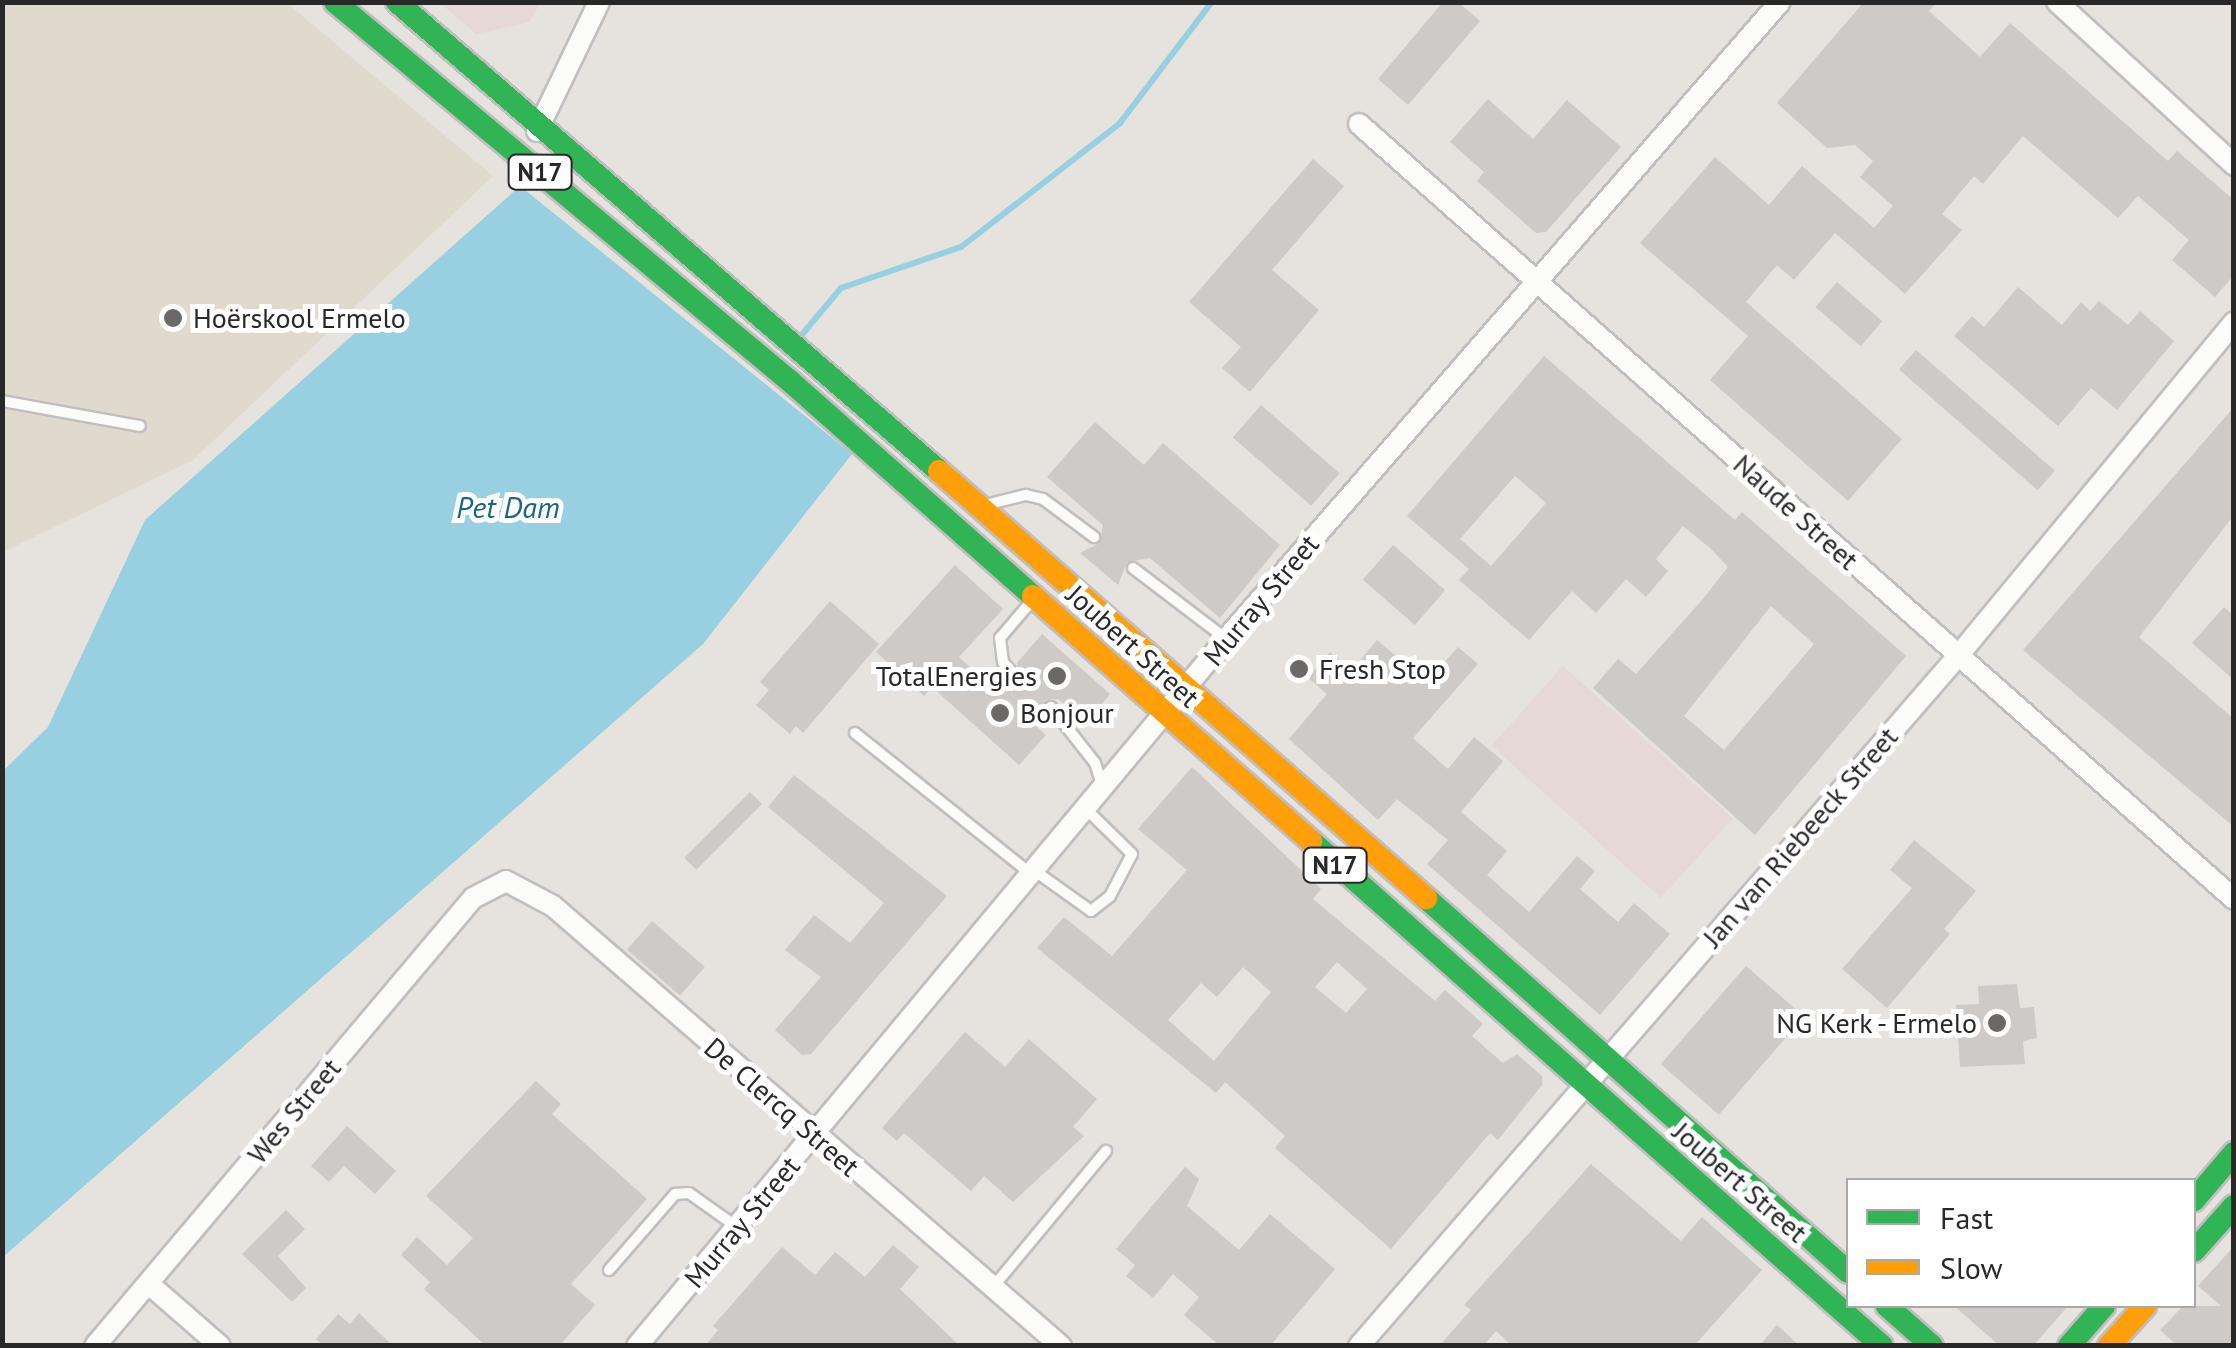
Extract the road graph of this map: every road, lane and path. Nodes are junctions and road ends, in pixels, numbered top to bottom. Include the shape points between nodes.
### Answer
1 (334, 2) edge
2 (398, 2) edge
3 (599, 2) edge
4 (1780, 2) edge
5 (2057, 2) edge
6 (1359, 124) dead end
7 (539, 127) junction
8 (520, 156) junction
9 (2234, 164) edge
10 (1534, 280) junction
11 (2234, 322) edge
12 (2, 401) edge
13 (140, 426) dead end
14 (978, 507) junction
15 (1094, 537) dead end
16 (1133, 568) dead end
17 (1034, 599) junction
18 (1226, 639) junction
19 (1958, 656) junction
20 (1016, 676) dead end
21 (1188, 687) junction
22 (1051, 708) dead end
23 (1164, 714) junction
24 (855, 734) dead end
25 (1104, 788) junction
26 (1086, 810) junction
27 (1034, 873) junction
28 (498, 882) joint
29 (2234, 899) edge
30 (1607, 1057) junction
31 (1585, 1086) junction
32 (815, 1136) junction
33 (1106, 1150) dead end
34 (2234, 1154) edge
35 (2196, 1198) edge
36 (2234, 1206) edge
37 (738, 1228) junction
38 (2196, 1249) edge
39 (609, 1270) dead end
40 (1846, 1270) edge
41 (149, 1284) junction
42 (993, 1287) junction
43 (1888, 1308) edge
44 (2102, 1308) edge
45 (2143, 1308) edge
46 (95, 1346) edge
47 (220, 1346) edge
48 (637, 1346) edge
49 (1061, 1346) edge
50 (1359, 1346) edge
51 (1882, 1346) edge
52 (1932, 1346) edge
53 (2069, 1346) edge
54 (2110, 1346) edge

1 - 8 highway, Joubert Street / N17
2 - 7 highway, Joubert Street / N17
3 - 7 street
4 - 10 street, Murray Street
5 - 9 street
6 - 10 street, Naude Street
7 - 8 street
7 - 14 highway, Joubert Street / N17
8 - 17 highway, Joubert Street / N17 via 791,382
10 - 18 street, Murray Street
10 - 19 street, Naude Street
11 - 19 street, Jan van Riebeeck Street
12 - 13 lane
14 - 15 lane via 1026,495 1044,498
14 - 21 highway, Joubert Street / N17
16 - 18 lane
17 - 20 lane via 1000,638 1003,662
17 - 23 highway, Joubert Street / N17
18 - 21 street, Murray Street
19 - 29 street, Naude Street
19 - 30 street, Jan van Riebeeck Street
21 - 23 street, Murray Street
21 - 30 highway, Joubert Street / N17
22 - 25 lane via 1095,762
23 - 25 street, Murray Street
23 - 31 highway, Joubert Street / N17
24 - 27 lane
25 - 26 street, Murray Street
26 - 27 street, Murray Street
26 - 27 lane via 1132,854 1110,896 1091,911
27 - 32 street, Murray Street
28 - 32 street, De Clercq Street via 522,884 553,906
28 - 41 street, Wes Street via 473,898
30 - 31 street, Jan van Riebeeck Street
30 - 40 highway, Joubert Street / N17
31 - 50 street, Jan van Riebeeck Street
31 - 51 highway, Joubert Street / N17
32 - 37 street, Murray Street
32 - 42 street, De Clercq Street
33 - 42 lane
34 - 35 highway
36 - 38 highway
37 - 39 lane via 681,1192
37 - 48 street, Murray Street
41 - 46 street, Wes Street
41 - 47 street
42 - 49 street, De Clercq Street
43 - 52 highway
44 - 53 highway
45 - 54 highway

